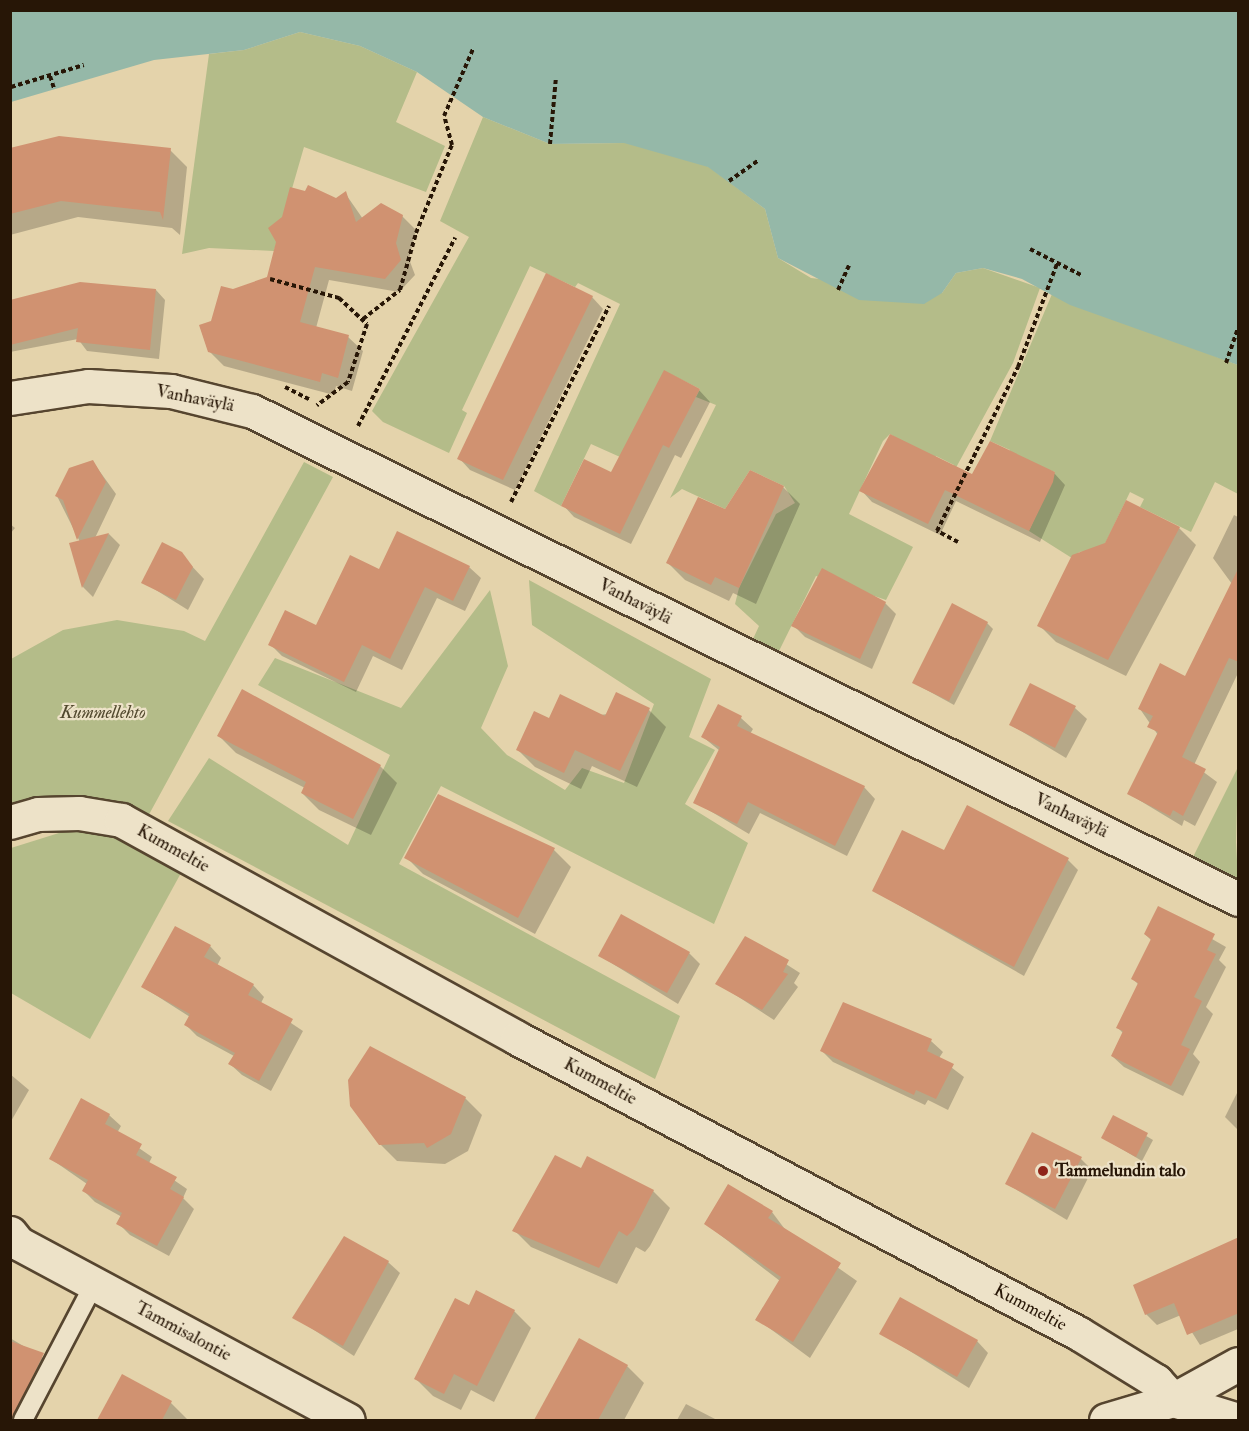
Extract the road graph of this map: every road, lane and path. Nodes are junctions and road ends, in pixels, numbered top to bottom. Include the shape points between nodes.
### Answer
1 (473, 49) dead end
2 (84, 65) dead end
3 (50, 76) junction
4 (556, 76) dead end
5 (11, 87) edge
6 (54, 88) dead end
7 (550, 144) dead end
8 (758, 161) dead end
9 (729, 181) dead end
10 (455, 238) dead end
11 (1030, 249) dead end
12 (1057, 264) junction
13 (849, 265) dead end
14 (1083, 276) dead end
15 (270, 279) dead end
16 (838, 290) dead end
17 (609, 306) dead end
18 (363, 319) junction
19 (1239, 328) edge
20 (1226, 363) dead end
21 (10, 398) edge
22 (316, 406) dead end
23 (343, 457) junction
24 (496, 532) junction
25 (958, 542) dead end
26 (10, 822) edge
27 (1239, 899) edge
28 (13, 1240) edge
29 (94, 1284) junction
30 (1239, 1364) edge
31 (1174, 1410) edge
32 (22, 1420) edge
33 (348, 1420) edge
34 (1106, 1420) edge
35 (1238, 1420) edge

1 - 18 path via 444,116 452,145 416,233 400,290
2 - 3 path
3 - 5 path
3 - 6 path
4 - 7 path
8 - 9 path
10 - 23 path
11 - 12 path
12 - 14 path
12 - 25 path via 1018,367 937,531
13 - 16 path
15 - 18 path via 339,298
17 - 24 path
18 - 22 path via 367,324 348,382
19 - 20 path
21 - 23 street, Vanhaväylä via 88,386 171,391 252,411
23 - 24 street, Vanhaväylä
24 - 27 street, Vanhaväylä
26 - 31 street, Kummeltie via 38,814 79,813 121,820 527,1043 1078,1333 1156,1381
28 - 29 street, Tammisalontie
29 - 32 lane
29 - 33 street, Tammisalontie
30 - 31 street
31 - 34 street
31 - 35 street

